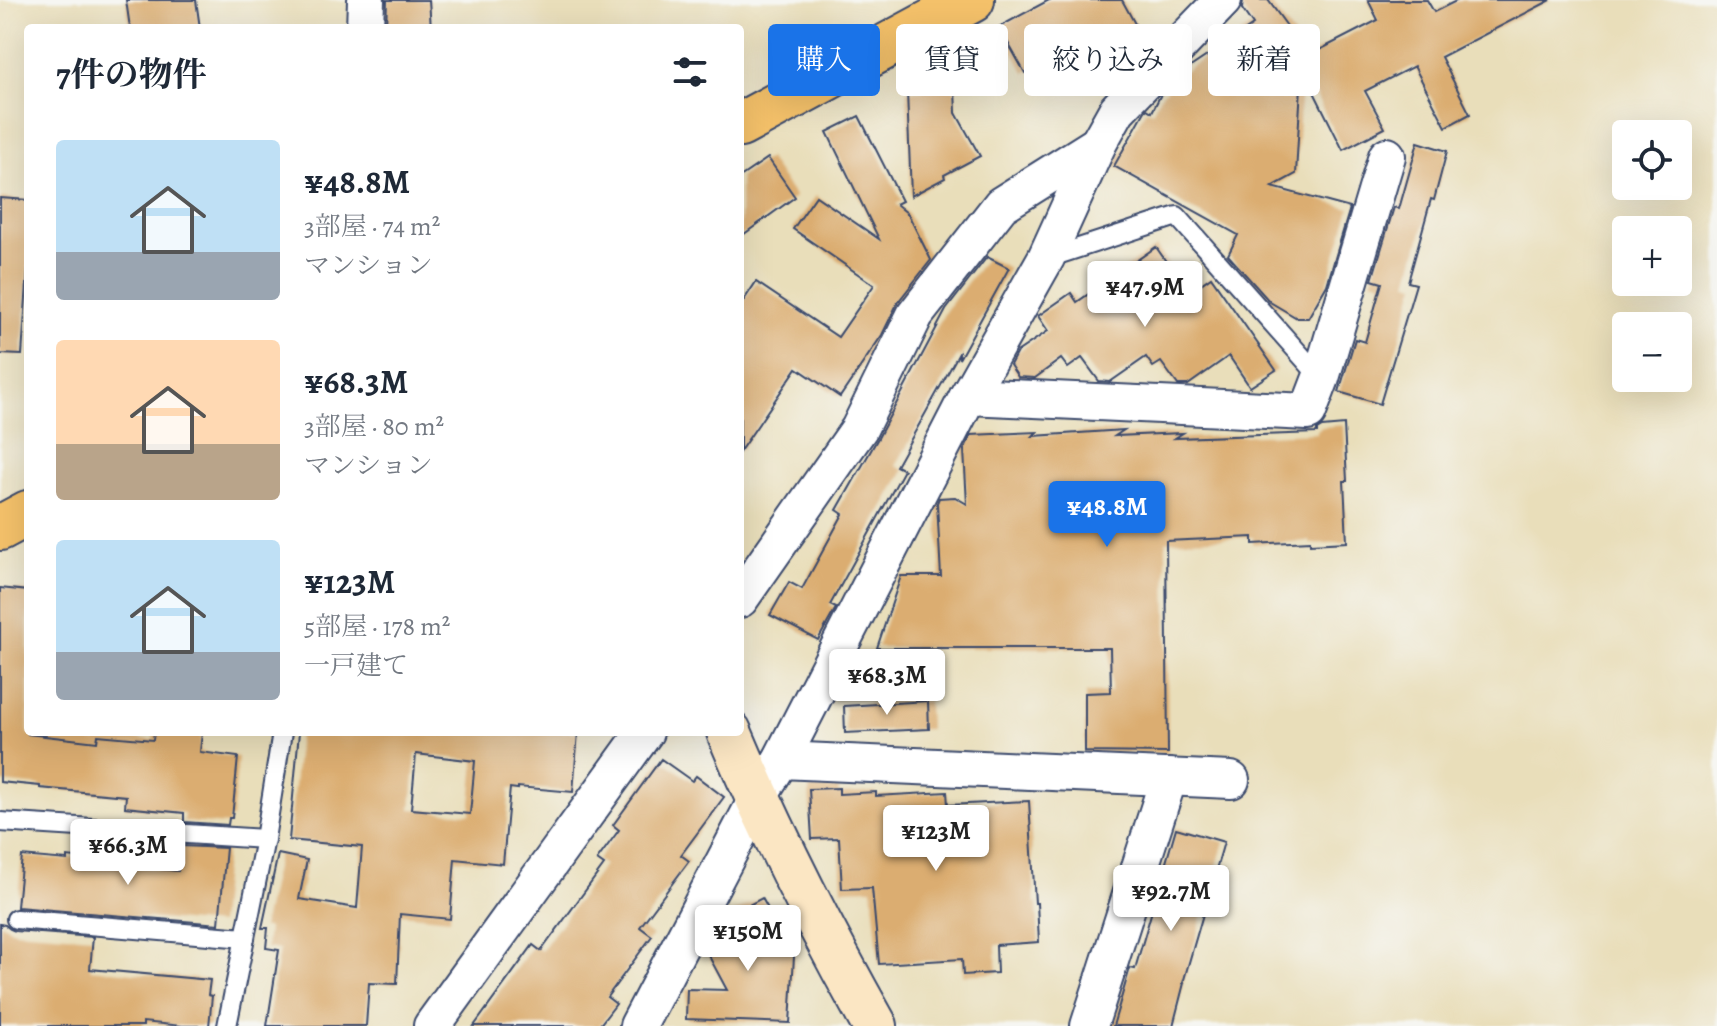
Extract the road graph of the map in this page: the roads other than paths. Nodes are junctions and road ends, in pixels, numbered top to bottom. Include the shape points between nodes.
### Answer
1 (366, 0) edge
2 (972, 0) edge
3 (1223, 0) edge
4 (365, 24) edge
5 (744, 123) edge
6 (1098, 144) junction
7 (1387, 156) dead end
8 (1046, 258) junction
9 (1321, 378) junction
10 (968, 396) junction
11 (24, 515) edge
12 (0, 528) edge
13 (744, 593) edge
14 (281, 736) edge
15 (642, 736) edge
16 (731, 736) edge
17 (781, 760) junction
18 (1169, 777) junction
19 (1231, 780) dead end
20 (758, 797) junction
21 (0, 822) edge
22 (265, 839) junction
23 (16, 919) dead end
24 (245, 938) junction
25 (227, 1026) edge
26 (432, 1026) edge
27 (638, 1026) edge
28 (875, 1026) edge
29 (1089, 1026) edge

1 - 4 street
2 - 5 highway
3 - 6 street via 1117,110
6 - 8 street
6 - 13 street via 1001,205 915,315 859,429
7 - 9 street
8 - 9 lane via 1177,216
8 - 10 street
9 - 10 street via 1308,412
10 - 17 street
11 - 12 highway
14 - 22 lane
15 - 26 street
16 - 20 street
17 - 18 street
17 - 20 street
18 - 19 street
18 - 29 street
20 - 27 street
20 - 28 street
21 - 22 lane
22 - 24 lane
23 - 24 lane
24 - 25 lane

